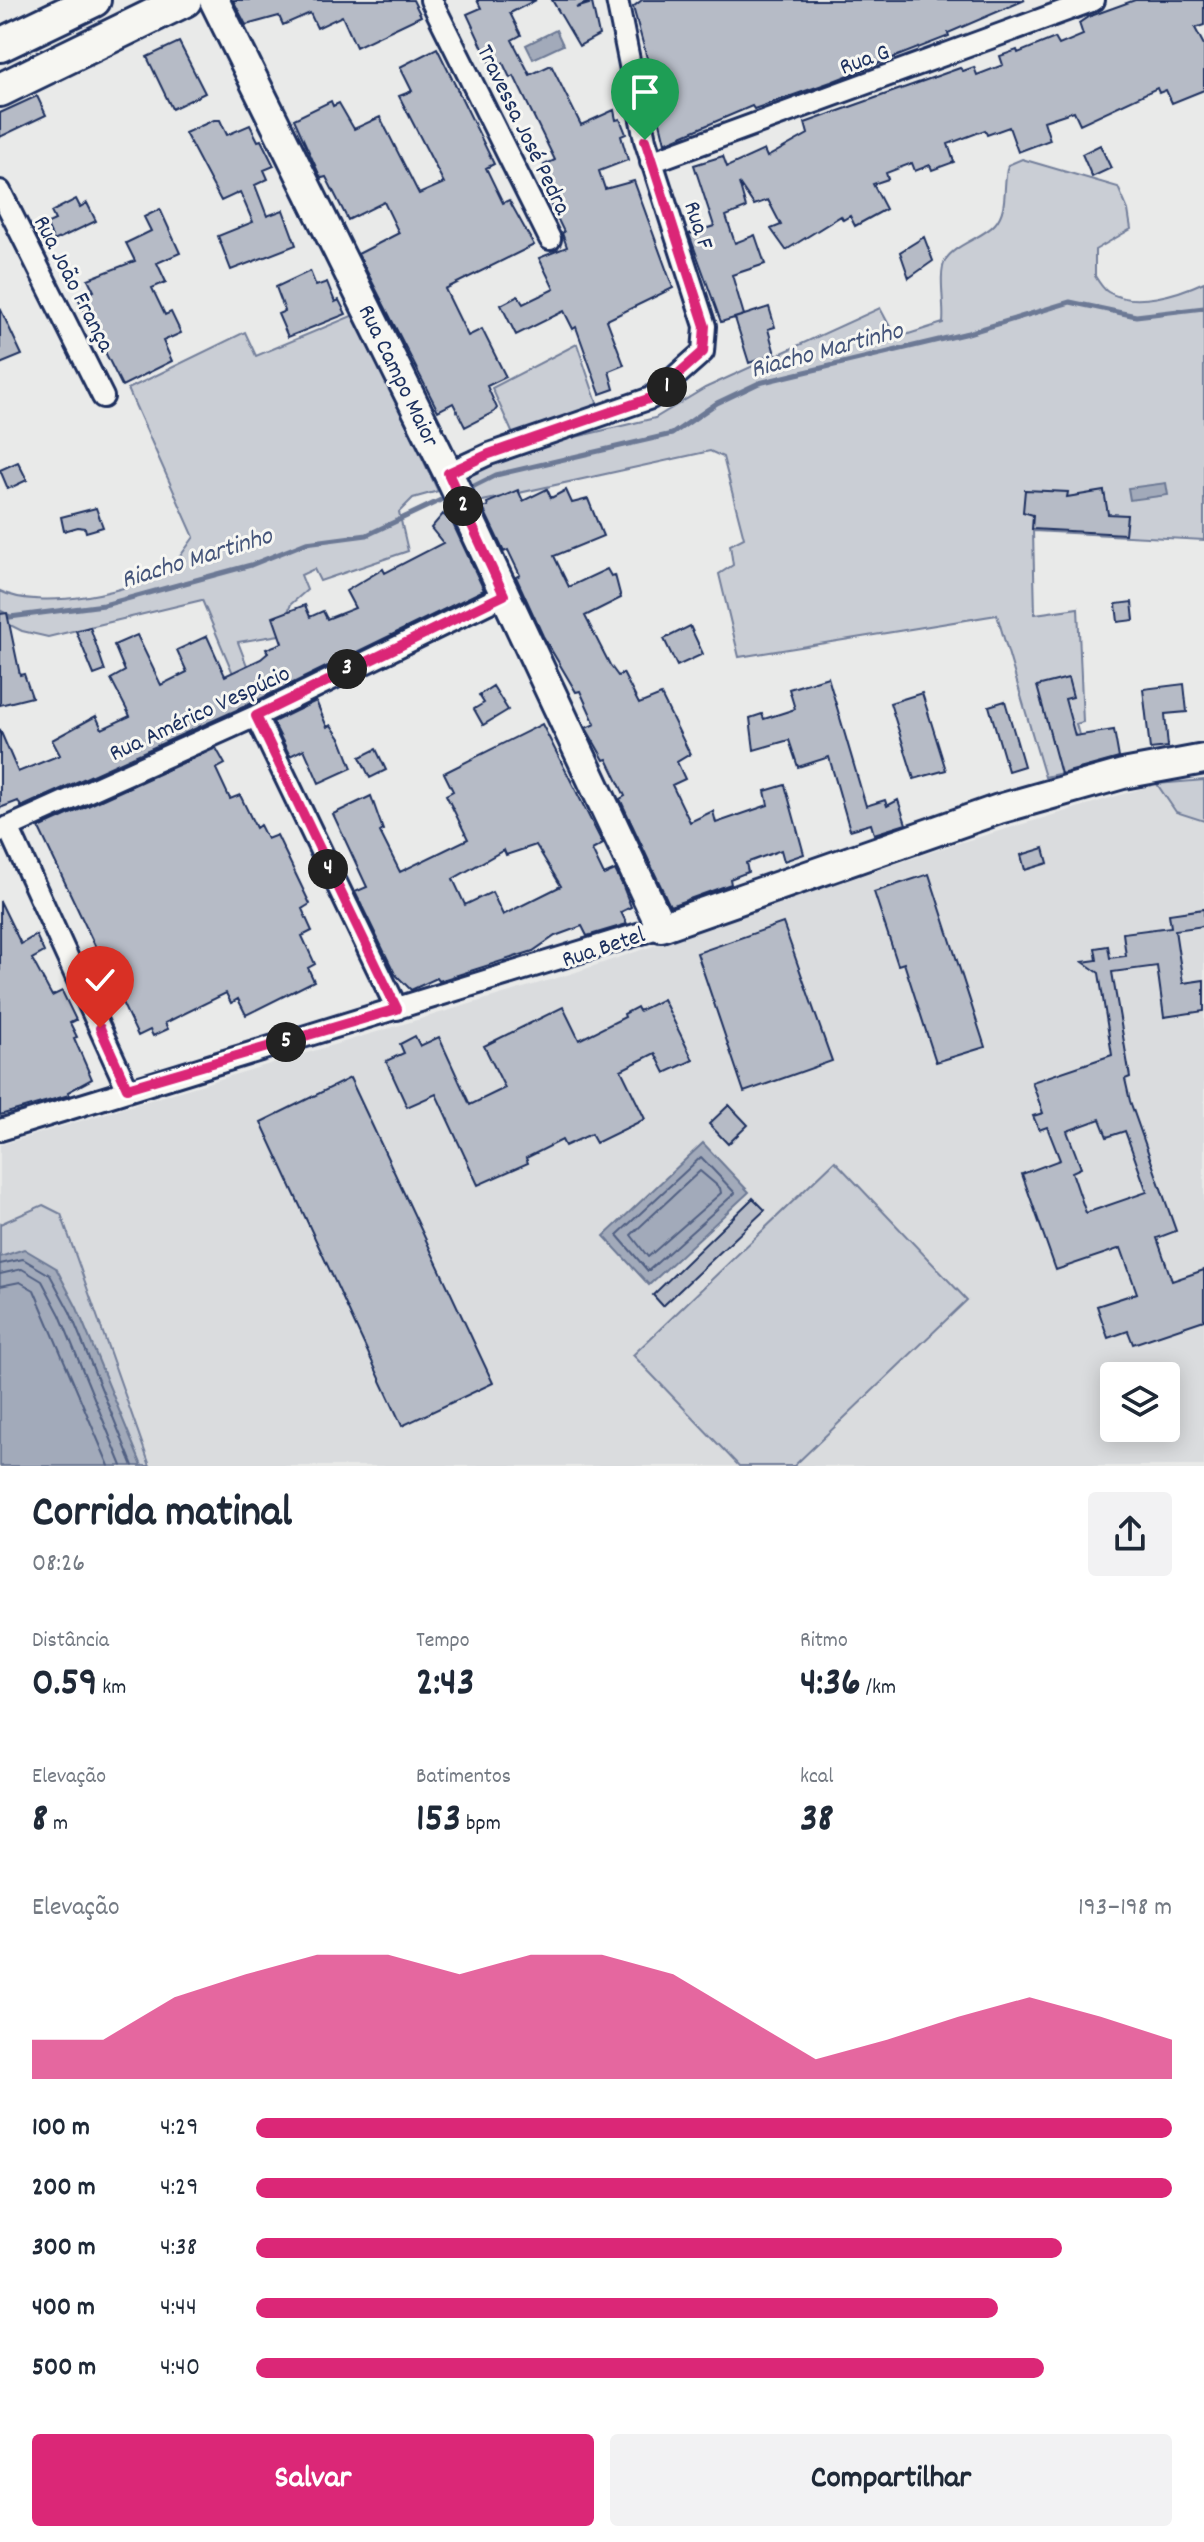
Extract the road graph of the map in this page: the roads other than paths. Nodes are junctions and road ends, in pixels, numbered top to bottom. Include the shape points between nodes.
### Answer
1 (94, 0) edge
2 (185, 0) edge
3 (214, 0) edge
4 (431, 0) edge
5 (617, 0) edge
6 (1094, 0) edge
7 (0, 45) edge
8 (0, 90) edge
9 (651, 162) junction
10 (0, 191) edge
11 (550, 239) dead end
12 (103, 397) dead end
13 (448, 473) junction
14 (504, 595) junction
15 (256, 716) junction
16 (1204, 759) edge
17 (4, 829) edge
18 (661, 927) junction
19 (397, 1009) junction
20 (127, 1088) junction
21 (0, 1130) edge

1 - 7 main road
2 - 8 main road
3 - 13 street, Rua Campo Maior
4 - 11 street, Travessa José Pedra
5 - 9 street, Rua F
6 - 9 street, Rua G
9 - 13 street, Rua F via 705,326 703,352 651,398
10 - 12 street, Rua João França
13 - 14 street, Rua Campo Maior
14 - 15 street, Rua Américo Vespúcio
14 - 18 street, Rua Campo Maior
15 - 17 street, Rua Américo Vespúcio
15 - 19 street
16 - 18 street, Rua Betel via 1123,774 999,809
17 - 20 street
18 - 19 street, Rua Betel
19 - 20 street, Rua Betel
20 - 21 street, Rua Betel

